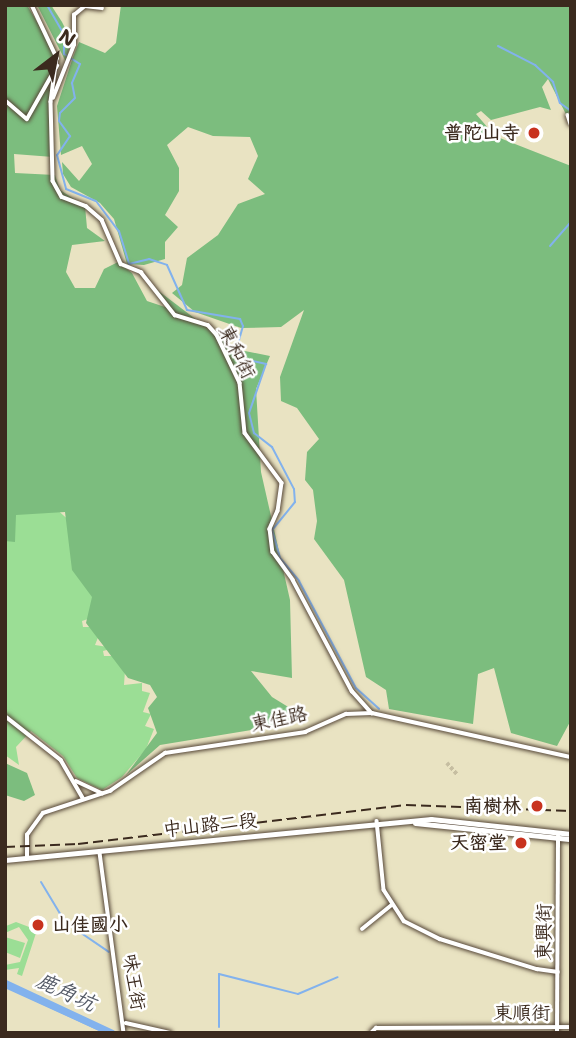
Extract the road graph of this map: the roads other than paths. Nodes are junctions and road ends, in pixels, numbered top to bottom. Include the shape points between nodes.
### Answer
1 (32, 5) edge
2 (102, 8) dead end
3 (58, 65) junction
4 (5, 100) edge
5 (52, 100) junction
6 (568, 115) dead end
7 (571, 124) edge
8 (372, 713) junction
9 (5, 716) edge
10 (571, 757) edge
11 (76, 781) junction
12 (102, 793) junction
13 (83, 798) junction
14 (377, 821) junction
15 (558, 833) junction
16 (571, 834) edge
17 (571, 839) edge
18 (100, 853) junction
19 (27, 859) junction
20 (5, 860) edge
21 (391, 905) junction
22 (362, 929) dead end
23 (558, 972) junction
24 (126, 1023) junction
25 (557, 1027) junction
26 (571, 1027) edge
27 (124, 1033) edge
28 (170, 1033) edge
29 (371, 1033) edge
30 (557, 1033) edge

1 - 3 street
2 - 5 street via 87,6 74,15 70,56 61,88
3 - 4 street via 27,119
3 - 5 street, 東和街
5 - 8 street, 東和街 via 55,137 51,173 58,190 102,220 121,264 141,272 175,315 208,325 236,371 245,433 282,482 270,529 273,552 293,580 352,691
6 - 7 street
8 - 10 street, 東佳路
8 - 12 street, 東佳路 via 346,714 305,732 171,751
9 - 11 street via 61,760
11 - 12 street
11 - 13 street
12 - 13 street, 東佳路
13 - 19 street, 東佳路 via 35,820 25,848
14 - 15 main road, 中山路二段
14 - 18 main road, 中山路二段
14 - 21 street via 384,890
15 - 16 main road, 中山路二段
15 - 17 main road, 中山路二段
15 - 23 street, 東興街
18 - 19 main road, 中山路二段
18 - 24 street, 味王街
19 - 20 main road, 中山路二段
21 - 22 street
21 - 23 street via 404,921 439,939 537,970
23 - 25 street, 東興街
24 - 27 street, 味王街
24 - 28 street
25 - 26 street, 東順街
25 - 29 street, 東順街 via 376,1028
25 - 30 street, 東興街

